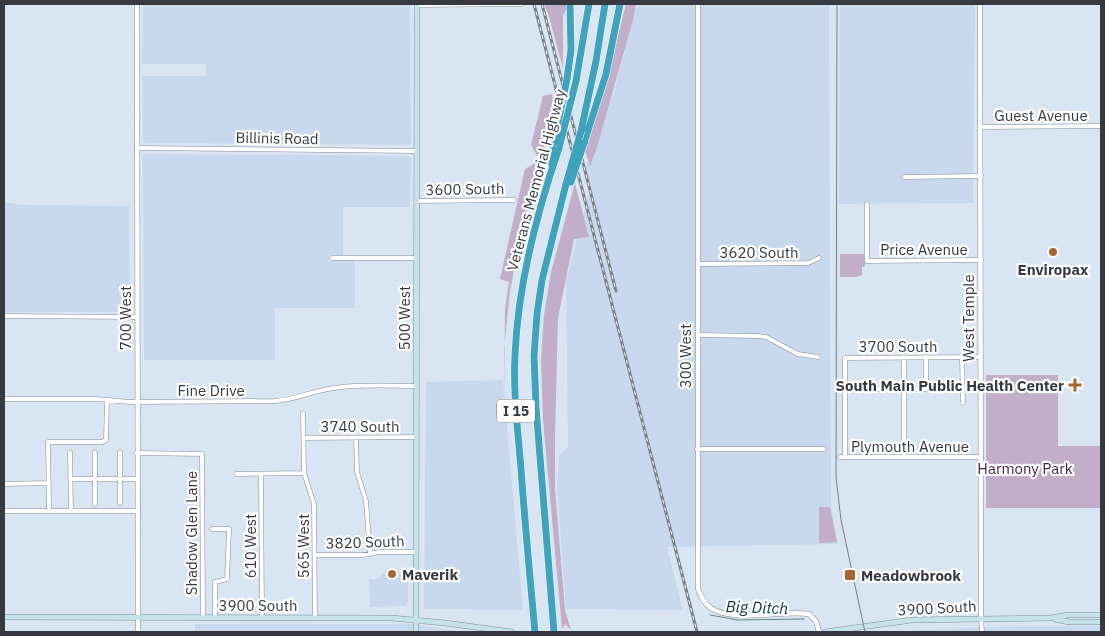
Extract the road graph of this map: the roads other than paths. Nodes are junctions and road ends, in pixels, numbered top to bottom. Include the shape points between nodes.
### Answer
1 (137, 4) edge
2 (522, 4) edge
3 (570, 4) edge
4 (589, 4) edge
5 (605, 4) edge
6 (620, 4) edge
7 (698, 4) edge
8 (980, 4) edge
9 (417, 5) edge
10 (1101, 126) edge
11 (981, 127) junction
12 (556, 145) junction
13 (137, 148) junction
14 (416, 151) junction
15 (981, 176) junction
16 (904, 177) dead end
17 (568, 184) junction
18 (514, 200) dead end
19 (416, 201) junction
20 (867, 204) dead end
21 (332, 258) dead end
22 (416, 258) junction
23 (819, 258) dead end
24 (981, 260) junction
25 (698, 264) junction
26 (4, 316) edge
27 (137, 317) junction
28 (698, 336) junction
29 (818, 357) dead end
30 (904, 357) junction
31 (926, 357) junction
32 (962, 357) junction
33 (981, 357) junction
34 (416, 386) junction
35 (904, 389) junction
36 (845, 390) junction
37 (4, 398) edge
38 (107, 400) junction
39 (137, 402) junction
40 (962, 402) dead end
41 (304, 413) dead end
42 (304, 438) junction
43 (356, 438) junction
44 (416, 438) junction
45 (698, 449) junction
46 (824, 449) dead end
47 (70, 452) dead end
48 (95, 452) dead end
49 (120, 452) dead end
50 (137, 453) junction
51 (840, 457) dead end
52 (845, 457) junction
53 (904, 457) junction
54 (981, 457) junction
55 (236, 474) dead end
56 (261, 474) junction
57 (304, 474) junction
58 (70, 479) junction
59 (95, 479) junction
60 (120, 479) junction
61 (138, 479) junction
62 (4, 484) edge
63 (48, 484) junction
64 (120, 503) dead end
65 (95, 504) dead end
66 (4, 511) edge
67 (49, 511) junction
68 (71, 511) junction
69 (138, 511) junction
70 (212, 529) dead end
71 (416, 552) junction
72 (370, 554) junction
73 (315, 555) junction
74 (1101, 615) edge
75 (4, 617) edge
76 (138, 617) junction
77 (202, 617) junction
78 (215, 617) junction
79 (262, 617) junction
80 (315, 617) junction
81 (982, 618) junction
82 (1051, 618) junction
83 (416, 620) junction
84 (1101, 622) edge
85 (138, 632) edge
86 (416, 632) edge
87 (512, 632) edge
88 (535, 632) edge
89 (554, 632) edge
90 (819, 632) edge
91 (826, 632) edge
92 (982, 632) edge

1 - 13 street, 700 West
2 - 9 street
3 - 12 highway, bridge via 571,50
4 - 12 highway, Veterans Memorial Highway / I 15, bridge via 576,81
5 - 17 highway, Veterans Memorial Highway / I 15, bridge via 596,61
6 - 17 highway, bridge via 606,74
7 - 25 street, 300 West
8 - 11 street, West Temple
9 - 14 main road, 500 West
10 - 11 street, Guest Avenue
11 - 15 street, West Temple
12 - 88 highway, Veterans Memorial Highway / I 15 via 523,281 514,356
13 - 14 street, Billinis Road
13 - 27 street, 700 West
14 - 19 main road, 500 West
15 - 16 street
15 - 24 street, West Temple
17 - 89 highway, Veterans Memorial Highway / I 15 via 542,280 534,356
18 - 19 street, 3600 South
19 - 22 main road, 500 West
20 - 24 street, Price Avenue via 867,261
21 - 22 street
22 - 34 main road, 500 West
23 - 25 street, 3620 South via 808,263
24 - 33 street, West Temple
25 - 28 street, 300 West
26 - 27 street
27 - 39 street, 700 West
28 - 29 street via 766,337 798,354
28 - 45 street, 300 West
30 - 31 street, 3700 South
30 - 35 street
30 - 36 street, 3700 South via 845,358
31 - 32 street, 3700 South
31 - 35 street via 926,389
32 - 33 street, 3700 South
32 - 40 street
33 - 54 street, West Temple
34 - 39 street, Fine Drive via 342,387 281,401
34 - 44 main road, 500 West
35 - 36 street
35 - 53 street
36 - 52 street
37 - 38 street, Fine Drive
38 - 39 street, Fine Drive
38 - 63 street via 106,440 48,442
39 - 50 street, 700 West
41 - 42 street, 565 West
42 - 43 street, 3740 South
42 - 57 street, 565 West
43 - 44 street, 3740 South
43 - 72 street via 357,472 367,506
44 - 71 main road, 500 West
45 - 46 street
45 - 90 street, 300 West via 697,581 703,600 709,608 730,614 806,614 813,616
47 - 58 street
48 - 59 street
49 - 60 street
50 - 61 street, 700 West
50 - 77 street, Shadow Glen Lane via 202,454
51 - 52 street, Plymouth Avenue
52 - 53 street, Plymouth Avenue
53 - 54 street, Plymouth Avenue
54 - 81 street, West Temple
55 - 56 street
56 - 57 street
56 - 79 street, 610 West
57 - 73 street, 565 West via 314,504
58 - 59 street
58 - 68 street
59 - 60 street
59 - 65 street
60 - 61 street
60 - 64 street
61 - 69 street, 700 West
62 - 63 street
63 - 67 street
66 - 67 street
67 - 68 street
68 - 69 street
69 - 76 street, 700 West
70 - 78 street via 229,529 226,579 215,582
71 - 72 street, 3820 South
71 - 83 main road, 500 West
72 - 73 street, 3820 South
73 - 80 street, 565 West
74 - 82 main road, 3900 South
75 - 76 main road, 3900 South
76 - 77 main road, 3900 South
76 - 85 street, 700 West
77 - 78 main road, 3900 South
78 - 79 main road, 3900 South
79 - 80 main road, 3900 South
80 - 83 main road, 3900 South
81 - 82 main road, 3900 South
81 - 91 main road, 3900 South via 912,620
81 - 92 street, West Temple
82 - 84 main road, 3900 South via 1069,622
83 - 86 main road, 500 West
83 - 87 main road, 3900 South

